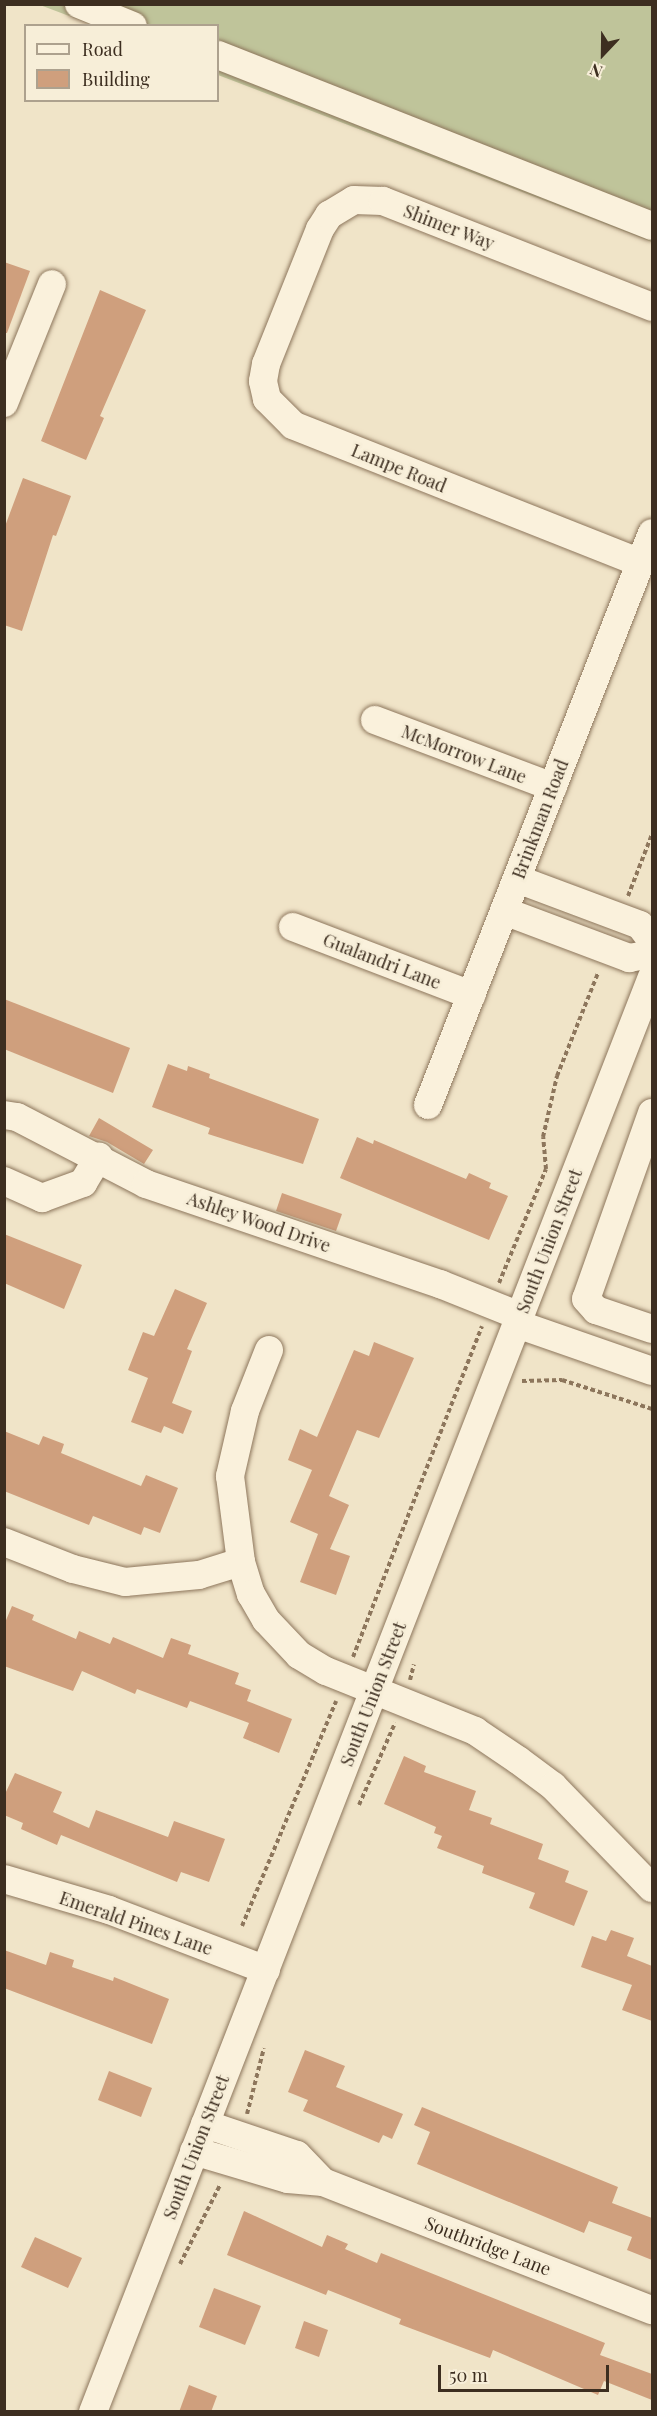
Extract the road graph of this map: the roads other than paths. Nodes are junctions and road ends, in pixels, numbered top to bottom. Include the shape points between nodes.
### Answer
1 (79, 4) edge
2 (128, 24) edge
3 (219, 55) edge
4 (652, 226) edge
5 (52, 284) dead end
6 (293, 296) joint
7 (652, 307) edge
8 (12, 362) edge
9 (4, 403) edge
10 (652, 533) edge
11 (641, 563) junction
12 (375, 720) dead end
13 (553, 787) junction
14 (517, 879) junction
15 (504, 911) junction
16 (293, 927) dead end
17 (652, 940) edge
18 (652, 954) edge
19 (652, 977) edge
20 (471, 995) junction
21 (428, 1105) dead end
22 (652, 1113) edge
23 (4, 1115) edge
24 (99, 1156) junction
25 (4, 1182) edge
26 (519, 1320) junction
27 (652, 1329) edge
28 (269, 1350) dead end
29 (652, 1371) edge
30 (4, 1542) edge
31 (241, 1562) junction
32 (374, 1691) junction
33 (4, 1879) edge
34 (652, 1888) edge
35 (266, 1970) junction
36 (205, 2124) junction
37 (194, 2151) junction
38 (323, 2182) junction
39 (652, 2310) edge
40 (93, 2412) edge

1 - 2 street
3 - 4 street
5 - 8 street
6 - 7 street, Shimer Way via 328,215 340,205 367,198
6 - 11 street, Lampe Road via 263,381 267,399 293,425
8 - 9 street
10 - 11 street, Brinkman Road
11 - 13 street, Brinkman Road
12 - 13 street, McMorrow Lane
13 - 14 street, Brinkman Road
14 - 15 street, Brinkman Road
14 - 17 street via 640,925
15 - 18 street via 629,958
15 - 20 street, Brinkman Road
16 - 20 street, Gualandri Lane
19 - 26 street, South Union Street
20 - 21 street, Brinkman Road
22 - 27 street via 587,1292 590,1305
23 - 24 street, Ashley Wood Drive via 17,1117
24 - 25 street via 83,1183 42,1198
24 - 26 street, Ashley Wood Drive via 146,1184 490,1304
26 - 29 street, Ashley Wood Drive
26 - 32 street, South Union Street
28 - 31 street via 245,1410 230,1476
30 - 31 street via 72,1569 125,1582 199,1575
31 - 32 street via 251,1594 281,1638 299,1655
32 - 34 street via 475,1731 518,1760 553,1786
32 - 35 street, South Union Street
33 - 35 street, Emerald Pines Lane via 110,1910
35 - 36 street, South Union Street
36 - 37 street, South Union Street
36 - 38 street, Southridge Lane via 297,2155
37 - 38 street, Southridge Lane via 288,2179
37 - 40 street, South Union Street
38 - 39 street, Southridge Lane

